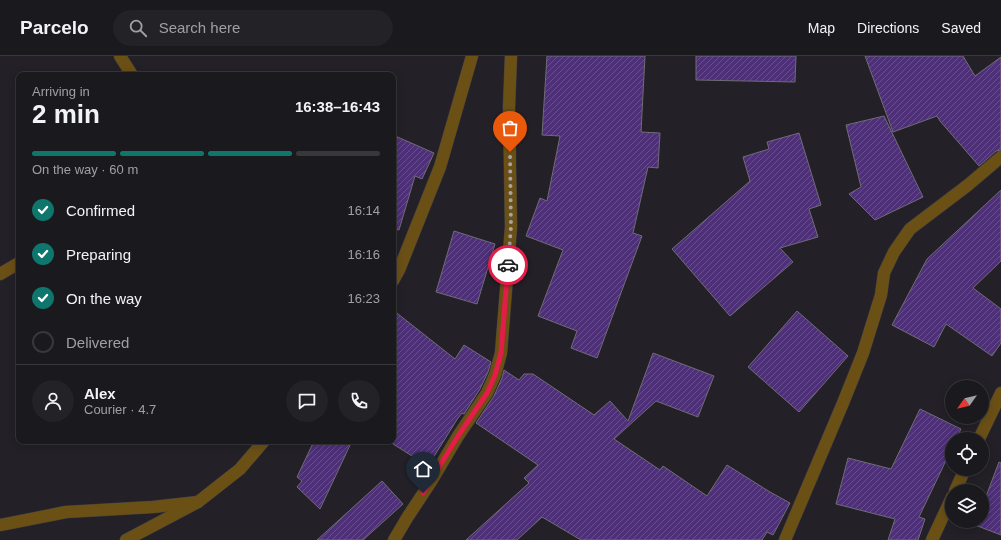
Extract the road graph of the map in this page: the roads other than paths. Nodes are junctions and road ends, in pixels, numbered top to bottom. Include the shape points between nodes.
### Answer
1 (120, 56) edge
2 (472, 56) edge
3 (510, 56) edge
4 (130, 72) edge
5 (1001, 157) edge
6 (16, 265) edge
7 (0, 274) edge
8 (396, 276) edge
9 (1001, 393) edge
10 (982, 432) edge
11 (261, 444) edge
12 (198, 502) junction
13 (945, 512) edge
14 (0, 525) edge
15 (126, 540) edge
16 (394, 540) edge
17 (785, 540) edge
18 (932, 540) edge

1 - 4 street
2 - 8 street via 440,167
3 - 16 street via 511,227 501,353 487,393
5 - 17 street via 910,229 894,252 884,273 881,294 863,353
6 - 7 street
9 - 10 street
11 - 12 street via 240,469
12 - 14 street via 66,512
12 - 15 street
13 - 18 street

